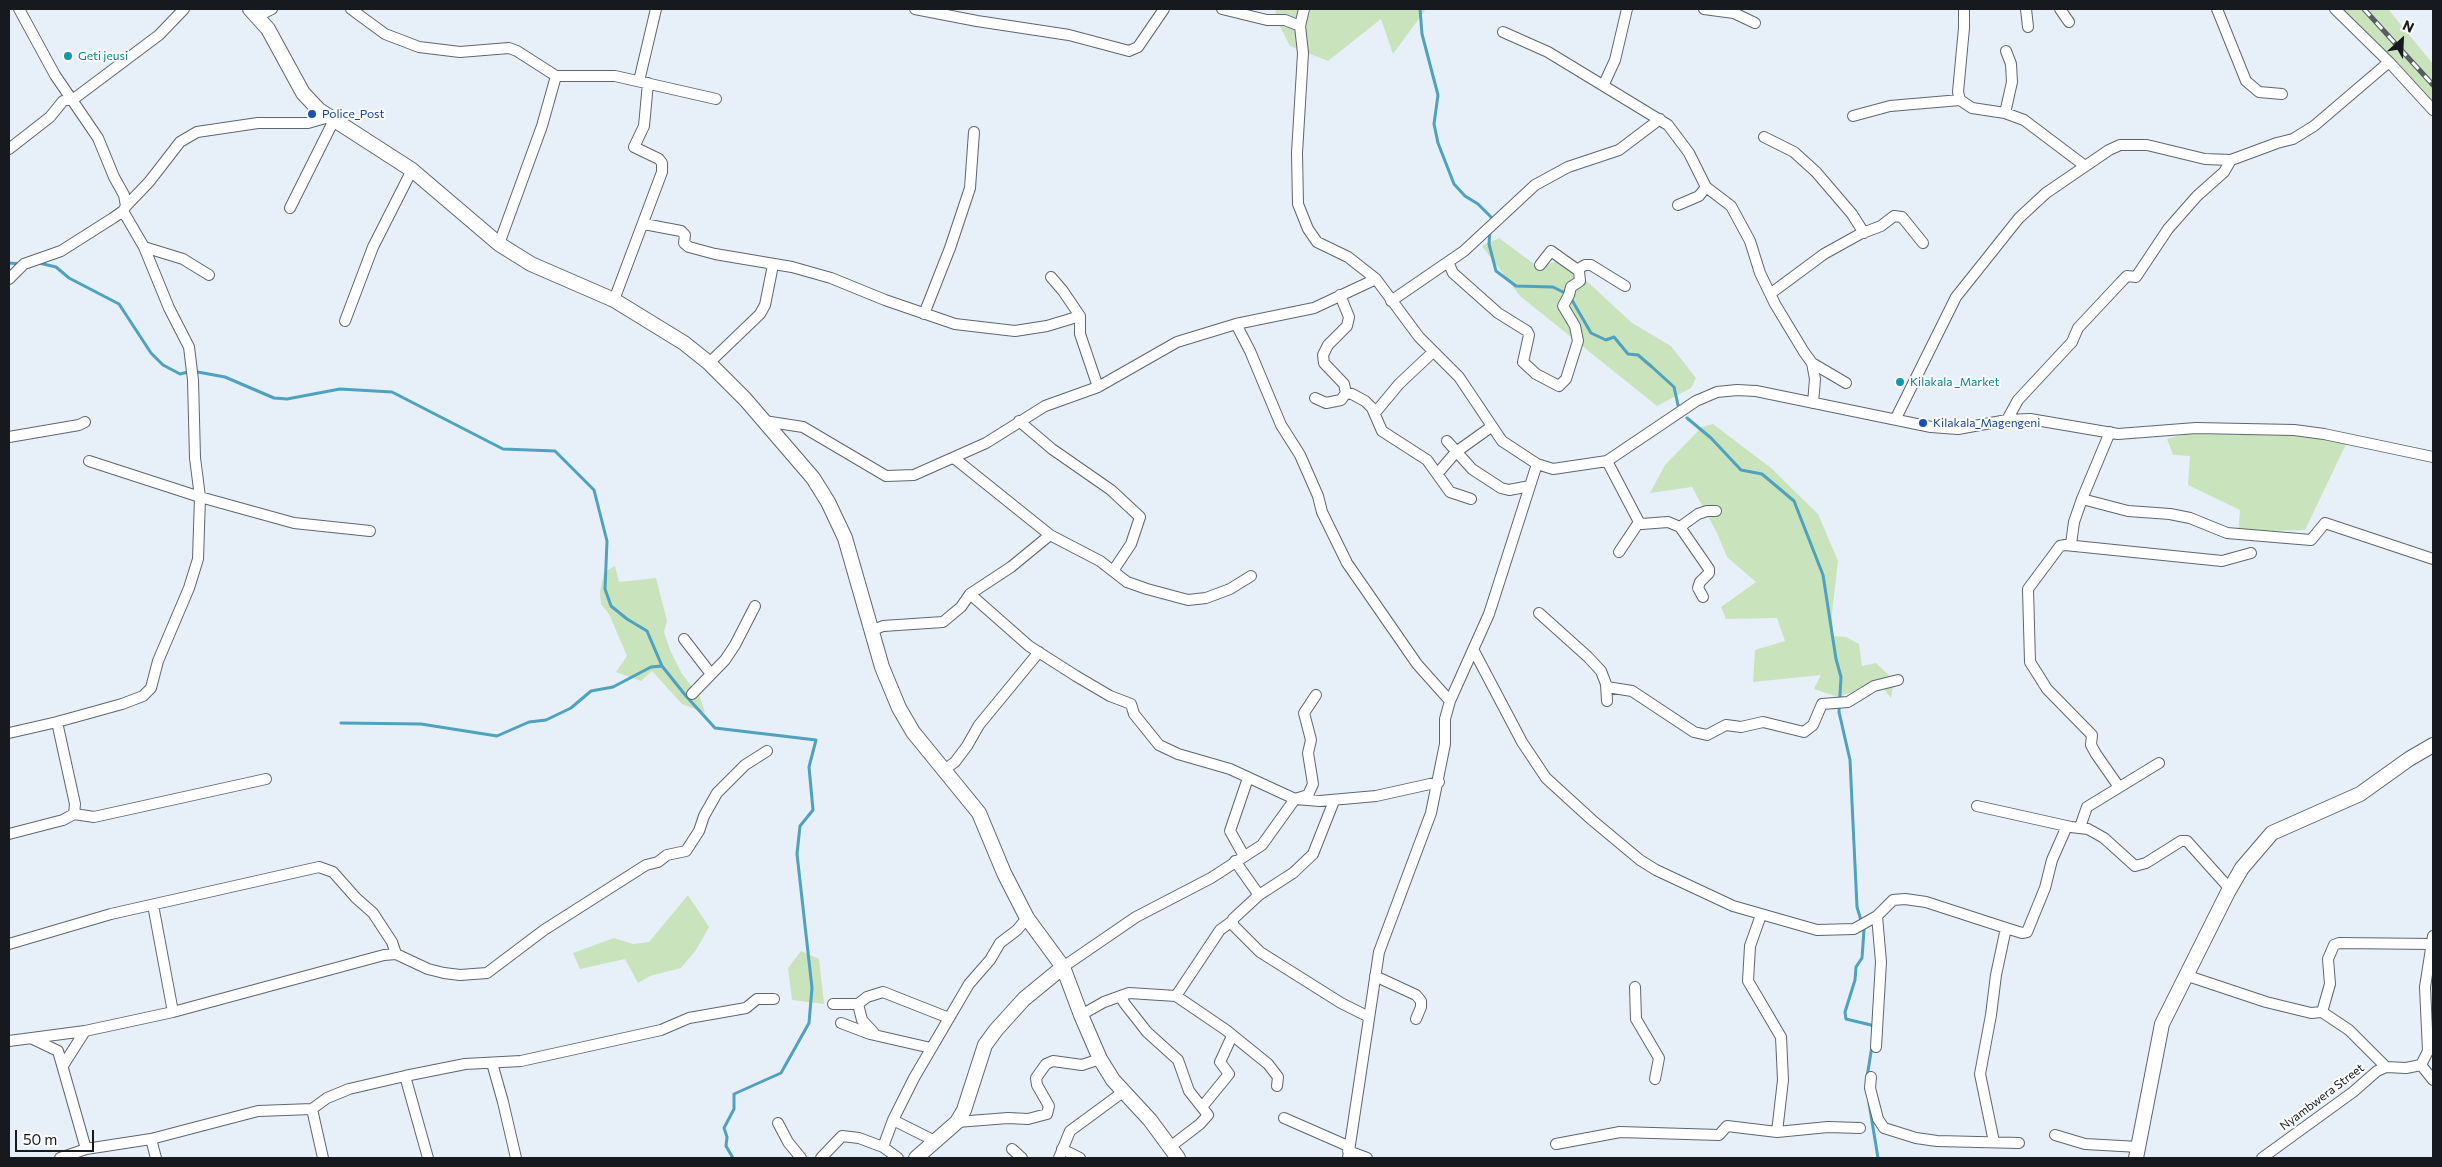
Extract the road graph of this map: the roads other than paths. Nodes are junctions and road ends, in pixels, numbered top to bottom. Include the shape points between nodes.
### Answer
1 (19, 9) edge
2 (184, 9) edge
3 (272, 9) edge
4 (351, 9) edge
5 (656, 9) edge
6 (915, 9) edge
7 (1164, 9) edge
8 (1222, 9) edge
9 (1304, 9) edge
10 (1627, 9) edge
11 (1704, 9) edge
12 (1964, 9) edge
13 (2026, 9) edge
14 (2060, 9) edge
15 (2217, 9) edge
16 (2335, 9) edge
17 (254, 12) edge
18 (369, 14) edge
19 (2069, 22) dead end
20 (1755, 23) dead end
21 (1300, 26) junction
22 (2028, 27) dead end
23 (1503, 32) dead end
24 (2006, 51) dead end
25 (2389, 62) junction
26 (556, 76) junction
27 (644, 82) junction
28 (1604, 84) junction
29 (2282, 94) dead end
30 (70, 99) junction
31 (716, 99) dead end
32 (1960, 100) junction
33 (2433, 110) edge
34 (2005, 113) junction
35 (1853, 116) dead end
36 (331, 118) junction
37 (1660, 119) junction
38 (974, 132) dead end
39 (1764, 137) dead end
40 (9, 149) edge
41 (2231, 160) junction
42 (2085, 166) junction
43 (412, 170) junction
44 (1706, 188) junction
45 (1678, 205) dead end
46 (290, 208) dead end
47 (124, 209) junction
48 (644, 224) junction
49 (1864, 233) junction
50 (1923, 243) dead end
51 (499, 244) junction
52 (144, 247) junction
53 (1448, 262) junction
54 (773, 265) junction
55 (1540, 265) dead end
56 (1578, 269) junction
57 (210, 275) dead end
58 (1051, 277) dead end
59 (9, 279) edge
60 (1376, 279) junction
61 (1625, 286) dead end
62 (1770, 294) junction
63 (1340, 295) junction
64 (614, 300) junction
65 (1391, 301) junction
66 (924, 314) junction
67 (1080, 316) junction
68 (345, 321) dead end
69 (1236, 324) junction
70 (1434, 352) junction
71 (1812, 362) junction
72 (709, 363) junction
73 (1846, 383) dead end
74 (1098, 387) junction
75 (1346, 393) junction
76 (1314, 398) dead end
77 (1814, 404) junction
78 (1375, 413) junction
79 (1896, 418) junction
80 (2007, 420) junction
81 (764, 421) junction
82 (1019, 421) junction
83 (85, 422) dead end
84 (1491, 427) junction
85 (2110, 432) junction
86 (9, 437) edge
87 (1447, 441) dead end
88 (1456, 452) junction
89 (2433, 457) edge
90 (954, 458) junction
91 (89, 461) dead end
92 (1607, 461) junction
93 (1537, 464) junction
94 (1438, 473) junction
95 (1530, 486) junction
96 (200, 497) junction
97 (1471, 499) dead end
98 (2082, 499) junction
99 (1716, 511) dead end
100 (1639, 522) junction
101 (1680, 527) junction
102 (370, 531) dead end
103 (1050, 535) junction
104 (2071, 544) junction
105 (1619, 552) dead end
106 (2251, 553) dead end
107 (2433, 560) edge
108 (1113, 571) junction
109 (1252, 576) dead end
110 (970, 594) junction
111 (1703, 597) dead end
112 (755, 606) dead end
113 (1539, 613) dead end
114 (871, 631) junction
115 (684, 639) dead end
116 (1474, 651) junction
117 (1039, 652) junction
118 (711, 674) junction
119 (1898, 680) dead end
120 (1607, 687) junction
121 (692, 694) dead end
122 (1316, 695) dead end
123 (1450, 701) junction
124 (1607, 701) dead end
125 (57, 722) junction
126 (9, 733) edge
127 (2433, 745) edge
128 (767, 751) dead end
129 (2159, 762) dead end
130 (944, 770) junction
131 (1248, 778) junction
132 (266, 779) dead end
133 (1439, 782) junction
134 (2119, 787) junction
135 (1295, 799) junction
136 (1334, 801) junction
137 (1977, 806) dead end
138 (74, 814) junction
139 (2067, 826) junction
140 (2080, 827) junction
141 (9, 834) edge
142 (1239, 859) junction
143 (2230, 888) junction
144 (1259, 895) junction
145 (153, 905) junction
146 (1761, 915) junction
147 (1877, 916) junction
148 (1027, 918) junction
149 (1232, 922) junction
150 (2006, 928) junction
151 (2432, 940) edge
152 (9, 944) edge
153 (396, 954) junction
154 (1063, 967) junction
155 (2185, 975) junction
156 (1375, 976) junction
157 (1635, 987) dead end
158 (1120, 996) junction
159 (1176, 996) junction
160 (774, 999) dead end
161 (833, 1004) dead end
162 (858, 1004) junction
163 (173, 1012) junction
164 (2322, 1012) junction
165 (1080, 1015) junction
166 (1369, 1017) junction
167 (949, 1018) junction
168 (1416, 1019) dead end
169 (841, 1023) dead end
170 (85, 1031) junction
171 (879, 1036) junction
172 (1232, 1036) junction
173 (30, 1038) junction
174 (9, 1041) edge
175 (1876, 1046) dead end
176 (931, 1048) junction
177 (1100, 1059) junction
178 (492, 1063) junction
179 (64, 1064) junction
180 (2421, 1065) junction
181 (2386, 1067) junction
182 (405, 1076) junction
183 (1871, 1077) dead end
184 (1655, 1079) dead end
185 (2433, 1080) edge
186 (1277, 1086) dead end
187 (1123, 1092) junction
188 (1202, 1107) junction
189 (312, 1109) junction
190 (1284, 1118) dead end
191 (893, 1120) junction
192 (957, 1122) junction
193 (778, 1124) dead end
194 (1860, 1128) dead end
195 (1777, 1132) junction
196 (2055, 1135) dead end
197 (151, 1139) junction
198 (935, 1141) junction
199 (1994, 1142) junction
200 (2019, 1143) dead end
201 (1556, 1144) dead end
202 (86, 1148) junction
203 (883, 1148) junction
204 (1012, 1149) dead end
205 (1348, 1152) edge
206 (1174, 1153) edge
207 (2138, 1153) edge
208 (1060, 1154) edge
209 (60, 1158) edge
210 (156, 1158) edge
211 (323, 1158) edge
212 (428, 1158) edge
213 (516, 1158) edge
214 (801, 1158) edge
215 (821, 1158) edge
216 (898, 1158) edge
217 (916, 1158) edge
218 (1022, 1158) edge
219 (1080, 1158) edge
220 (1367, 1158) edge
221 (2262, 1158) edge

1 - 30 street
2 - 30 street via 159,35
3 - 17 street
4 - 18 street
5 - 27 street
6 - 7 street via 1069,36 1129,51 1138,46
8 - 21 street via 1267,20 1285,20
9 - 21 street
10 - 28 street via 1615,60
11 - 20 street via 1734,13
12 - 32 street
13 - 22 street
14 - 19 street
15 - 29 street via 2246,81 2259,92
16 - 25 street
17 - 36 street via 268,29 303,93
18 - 26 street via 385,34 419,47 460,52 509,48
21 - 60 street via 1303,54 1296,181 1298,204 1311,237 1348,257
23 - 28 street via 1548,52
24 - 34 street via 2012,82
25 - 33 street
25 - 41 street via 2301,135
26 - 27 street via 615,76
26 - 51 street via 542,126
27 - 31 street
27 - 48 street via 644,126 634,147 659,159 662,172
28 - 37 street
30 - 40 street via 63,101 50,116
30 - 47 street via 98,138 124,196
32 - 34 street via 1972,108
32 - 35 street via 1890,106
34 - 42 street via 2024,120
36 - 43 street
36 - 46 street
36 - 47 street via 308,123 258,123 197,132 180,142
37 - 44 street via 1682,142
37 - 53 street via 1619,150 1543,179
38 - 66 street via 970,188
39 - 49 street via 1803,160 1847,208
41 - 42 street via 2134,144 2120,145
41 - 80 street via 2224,172 2168,229 2136,277 2127,276 2078,328 2072,342 2018,400
42 - 79 street via 2046,193 2019,218 1969,279 1953,303
43 - 51 street
43 - 68 street via 373,247
44 - 45 street via 1699,196
44 - 62 street via 1730,206 1735,214 1750,241
47 - 52 street
47 - 59 street via 61,251 24,264
48 - 54 street via 681,231 685,234 684,243 689,247
48 - 64 street
49 - 50 street via 1899,216
49 - 62 street via 1824,254
51 - 64 street via 531,264
52 - 57 street via 183,259
52 - 96 street via 189,347
53 - 56 street via 1453,273 1498,313 1527,331 1529,335 1522,362 1536,374 1560,386 1566,379 1578,341 1575,326 1563,306 1571,287 1580,281
53 - 65 street
54 - 66 street via 831,278
54 - 72 street via 765,305 760,314
55 - 56 street via 1550,252
56 - 61 street via 1592,265
58 - 67 street
60 - 63 street
60 - 65 street
62 - 71 street
63 - 69 street via 1314,308
63 - 75 street via 1349,317 1347,326 1328,345 1323,355 1324,362 1344,384
64 - 72 street via 684,343
65 - 70 street
66 - 67 street via 955,324 1015,331
67 - 74 street via 1080,334
69 - 74 street via 1177,342
69 - 123 street via 1281,425 1300,454 1322,512 1347,563 1417,664
70 - 78 street via 1399,384
70 - 84 street via 1459,377
71 - 73 street
71 - 77 street
72 - 81 street
74 - 82 street via 1045,406
75 - 76 street via 1341,400 1326,403
75 - 78 street via 1359,396
77 - 79 street
77 - 92 street via 1756,392 1717,392 1696,401
78 - 94 street via 1382,431 1418,452
79 - 80 street via 1931,427 1958,429
80 - 85 street via 2030,419
81 - 90 street via 803,427 886,476 914,475
81 - 114 street via 813,478 828,502 845,538
82 - 90 street via 986,443
82 - 108 street via 1052,449 1111,490 1140,517 1131,544
83 - 86 street
84 - 88 street
84 - 93 street via 1502,441
85 - 89 street via 2196,428 2294,430
85 - 98 street
87 - 88 street
88 - 94 street
88 - 95 street via 1472,469 1501,488 1509,490
90 - 103 street
91 - 96 street
92 - 93 street via 1553,468
92 - 100 street
93 - 95 street
94 - 97 street via 1450,492
95 - 116 street
96 - 102 street via 294,523
96 - 125 street via 198,559 151,688 143,696 122,704
98 - 104 street
98 - 107 street via 2128,511 2190,518 2226,533 2307,540 2313,539 2325,523
99 - 101 street via 1698,514
100 - 101 street via 1668,522
100 - 105 street
101 - 111 street via 1709,569 1698,588
103 - 108 street
103 - 110 street via 1011,567
104 - 106 street via 2222,560
104 - 134 street via 2060,546 2028,589 2030,662 2047,688 2092,735 2091,745
108 - 109 street via 1127,582 1147,590 1188,600 1206,598 1230,589
110 - 114 street via 961,607 943,622 890,626
110 - 117 street
112 - 118 street via 735,645
113 - 120 street via 1601,671
114 - 130 street via 899,708 913,732
115 - 118 street
116 - 123 street
116 - 146 street via 1522,742 1556,788 1656,870 1726,904
117 - 130 street via 979,725 968,746
117 - 131 street via 1104,692 1129,703 1159,745
118 - 121 street
119 - 120 street via 1874,686 1848,702 1822,704 1813,725 1804,732 1763,722 1738,727 1726,725 1707,734 1694,732 1632,691
120 - 124 street
122 - 135 street via 1304,713 1311,740 1308,753 1313,784 1308,794
123 - 133 street via 1445,719
125 - 126 street
125 - 138 street via 75,804
127 - 143 street via 2360,794 2272,833 2254,852
128 - 153 street via 745,765 717,793 686,851 667,855 646,865 544,930 487,973 460,975 428,969
129 - 134 street
130 - 148 street via 979,813
131 - 135 street
131 - 142 street via 1230,831
132 - 138 street via 94,817
133 - 136 street via 1376,796
133 - 156 street via 1431,813 1379,952
134 - 140 street via 2087,808
135 - 136 street
135 - 142 street via 1262,844
136 - 144 street via 1312,854 1293,873
137 - 139 street
138 - 141 street
139 - 140 street
139 - 150 street via 2027,932 2022,934
140 - 143 street via 2096,832 2135,866 2181,842 2189,842
142 - 144 street
142 - 154 street via 1136,917
143 - 155 street
144 - 149 street
145 - 152 street
145 - 153 street via 319,867 333,872 373,912
145 - 163 street
146 - 147 street via 1817,930 1848,930
146 - 195 street via 1750,946 1748,981 1781,1037 1783,1080
147 - 150 street via 1887,904 1905,898
147 - 175 street via 1881,962
148 - 154 street
148 - 167 street via 1000,943 990,960 974,976
149 - 159 street via 1220,930
149 - 166 street via 1260,952
150 - 199 street via 1980,1074
151 - 164 street via 2336,944 2328,959 2330,984
151 - 180 street via 2425,987 2428,1050
153 - 163 street
154 - 165 street
154 - 192 street via 1012,1010 986,1045
155 - 164 street via 2273,1004 2311,1013
155 - 207 street via 2162,1024
156 - 166 street
156 - 168 street via 1416,995 1421,1001
157 - 184 street via 1636,1019 1660,1060
158 - 159 street via 1139,992
158 - 165 street
158 - 188 street via 1147,1032 1178,1060 1189,1091
159 - 172 street
160 - 178 street via 757,999 746,1008 689,1018 661,1030 628,1038 521,1061
161 - 162 street
162 - 167 street via 883,992
162 - 171 street via 866,1026
163 - 170 street
164 - 181 street via 2349,1030
165 - 177 street
166 - 205 street
167 - 176 street
169 - 171 street
170 - 173 street
170 - 179 street
171 - 176 street
172 - 186 street via 1274,1069 1278,1077
172 - 188 street via 1220,1062 1228,1074
173 - 174 street
173 - 179 street via 58,1051
176 - 191 street
177 - 187 street
177 - 192 street via 1082,1065 1053,1061 1046,1064 1036,1078 1049,1106 1047,1114 1028,1119
178 - 182 street via 465,1064
178 - 213 street
179 - 202 street
180 - 181 street
180 - 185 street
181 - 221 street, Nyambwera Street
182 - 189 street via 349,1089 327,1098
182 - 212 street
183 - 199 street via 1872,1097 1884,1128 1916,1138
187 - 206 street via 1150,1120
187 - 208 street via 1070,1131
188 - 206 street via 1208,1115
189 - 197 street via 258,1111
189 - 211 street
190 - 205 street
191 - 198 street
191 - 203 street
192 - 198 street
193 - 214 street
194 - 195 street via 1828,1127
195 - 201 street via 1728,1126 1719,1135 1620,1132
196 - 207 street
197 - 202 street
197 - 210 street
198 - 217 street
199 - 200 street
202 - 209 street
203 - 215 street via 859,1138 842,1136
203 - 216 street
204 - 218 street
205 - 220 street
208 - 219 street

